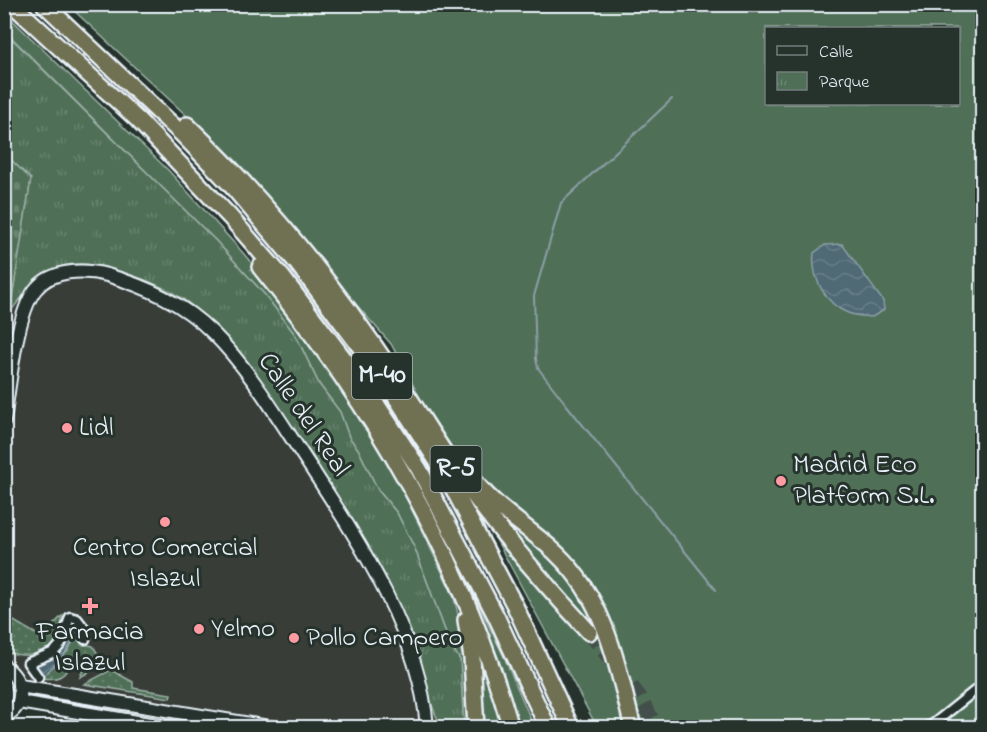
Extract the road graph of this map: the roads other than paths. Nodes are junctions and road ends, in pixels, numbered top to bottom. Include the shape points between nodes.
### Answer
1 (12, 4) edge
2 (44, 4) edge
3 (120, 74) junction
4 (99, 85) junction
5 (338, 295) junction
6 (4, 421) edge
7 (414, 492) junction
8 (589, 632) tunnel mouth
9 (85, 639) dead end
10 (4, 666) edge
11 (38, 677) dead end
12 (982, 685) edge
13 (20, 686) junction
14 (19, 702) junction
15 (4, 717) edge
16 (929, 727) edge
17 (173, 728) edge
18 (275, 728) edge
19 (427, 728) edge
20 (476, 728) edge
21 (511, 728) edge
22 (548, 728) edge
23 (571, 728) edge
24 (633, 728) edge

1 - 4 highway, M-40
2 - 3 highway, M-40
3 - 5 highway, M-40 via 168,107 190,128 288,232
3 - 23 highway, M-40 via 230,184 297,263 383,377 446,475 515,606
4 - 7 highway, M-40 via 284,296 375,422
4 - 22 highway, M-40 via 138,120 230,217 283,278 366,388 419,469 496,616
5 - 8 highway, R-5 via 473,495
5 - 24 highway, M-40 via 380,345 471,478 556,554 588,590 609,637
6 - 19 street, Calle del Real via 26,305 38,286 60,274 96,272 150,288 181,308 212,333 239,363 344,520 374,573 415,663
7 - 20 highway via 466,619
7 - 21 highway, R-5 via 470,611
9 - 11 street via 79,621 70,618 54,652 28,663
10 - 13 street
12 - 16 street
13 - 14 street
13 - 18 street
14 - 15 street
14 - 17 street

